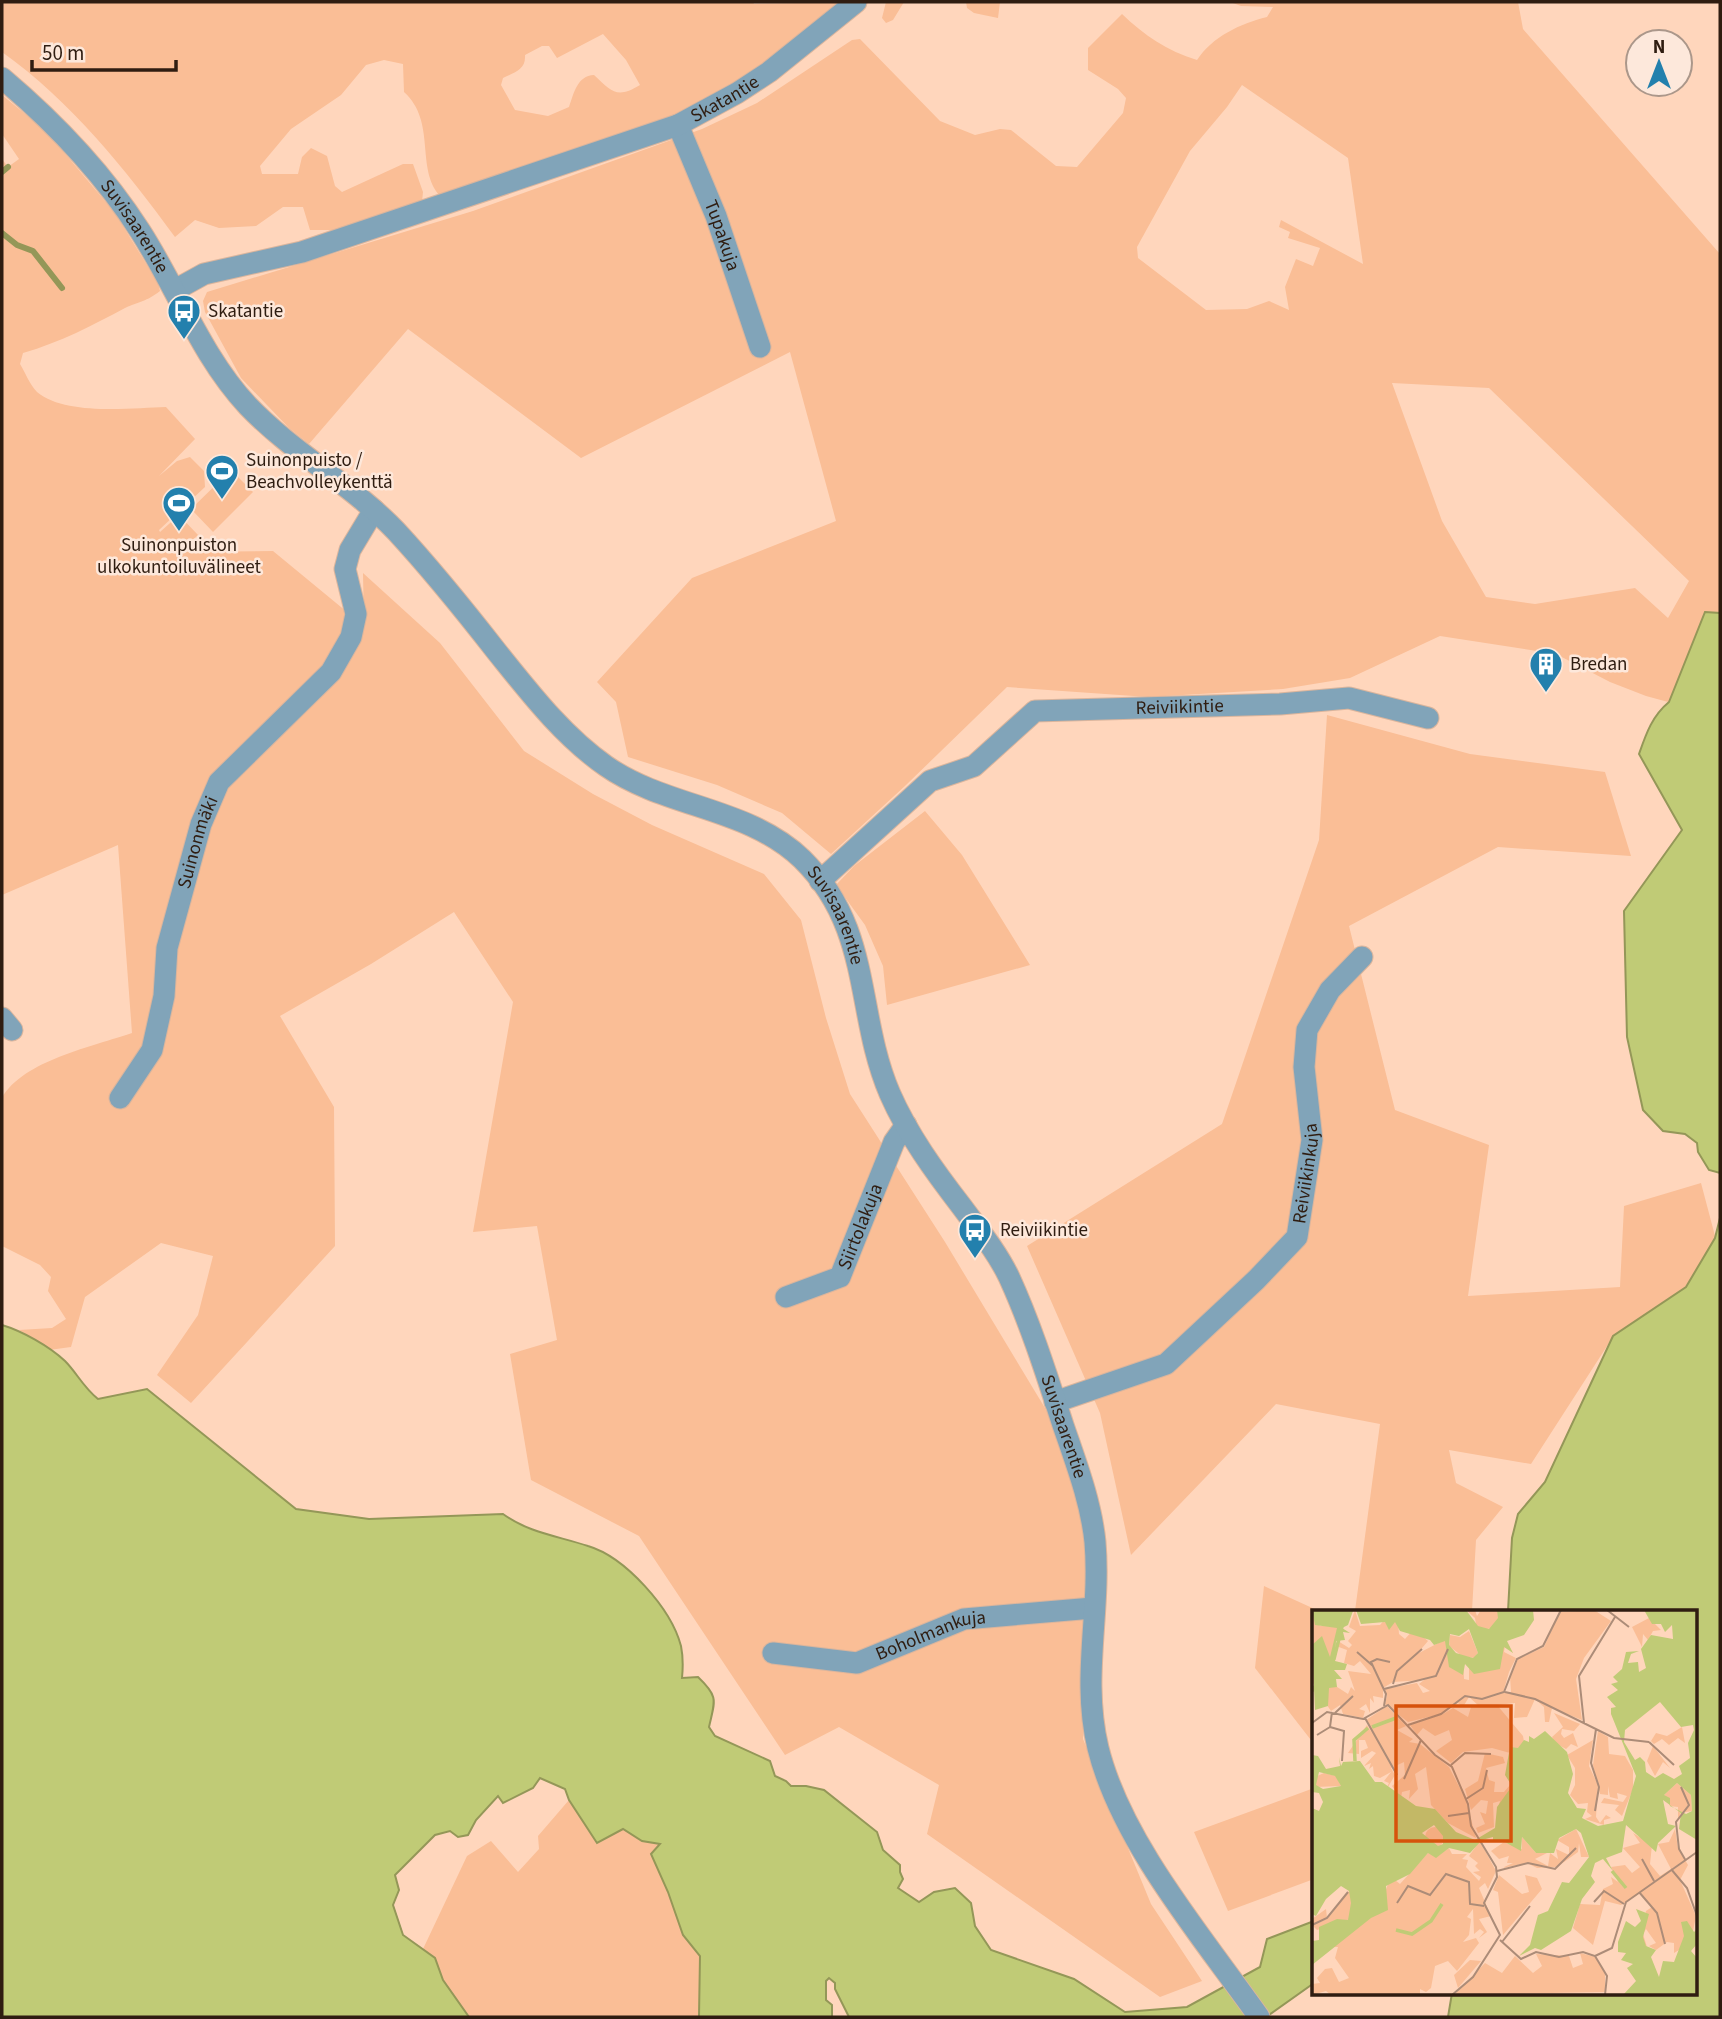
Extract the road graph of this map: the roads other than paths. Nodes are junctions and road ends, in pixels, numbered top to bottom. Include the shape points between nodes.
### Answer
1 (856, 2) edge
2 (2, 78) edge
3 (678, 125) junction
4 (175, 290) junction
5 (760, 347) dead end
6 (374, 510) junction
7 (1428, 718) dead end
8 (820, 881) junction
9 (1362, 957) dead end
10 (120, 1098) dead end
11 (906, 1125) junction
12 (786, 1297) dead end
13 (1055, 1402) junction
14 (1093, 1608) junction
15 (773, 1653) dead end
16 (1259, 2017) edge

1 - 3 street, Skatantie via 769,72
2 - 4 street, Suvisaarentie via 53,124 115,196
3 - 4 street, Skatantie via 302,252 204,274
3 - 5 street, Tupakuja via 716,216
4 - 6 street, Suvisaarentie via 215,363 251,408
6 - 8 street, Suvisaarentie via 434,574 534,698 603,764 659,793 754,826 782,843
6 - 10 street, Suinonmäki via 350,550 345,569 356,614 351,638 331,672 219,782 201,824 167,948 164,996 152,1050
7 - 8 street, Reiviikintie via 1349,698 1035,711 974,766 930,781
8 - 11 street, Suvisaarentie via 851,939 880,1065
9 - 13 street, Reiviikinkuja via 1330,990 1307,1030 1304,1067 1312,1140 1297,1237 1166,1364
11 - 12 street, Siirtolakuja via 894,1142 840,1277
11 - 13 street, Suvisaarentie via 998,1256 1037,1346
13 - 14 street, Suvisaarentie via 1091,1518
14 - 15 street, Boholmankuja via 964,1619 856,1662
14 - 16 street, Suvisaarentie via 1091,1704 1106,1776 1143,1851

